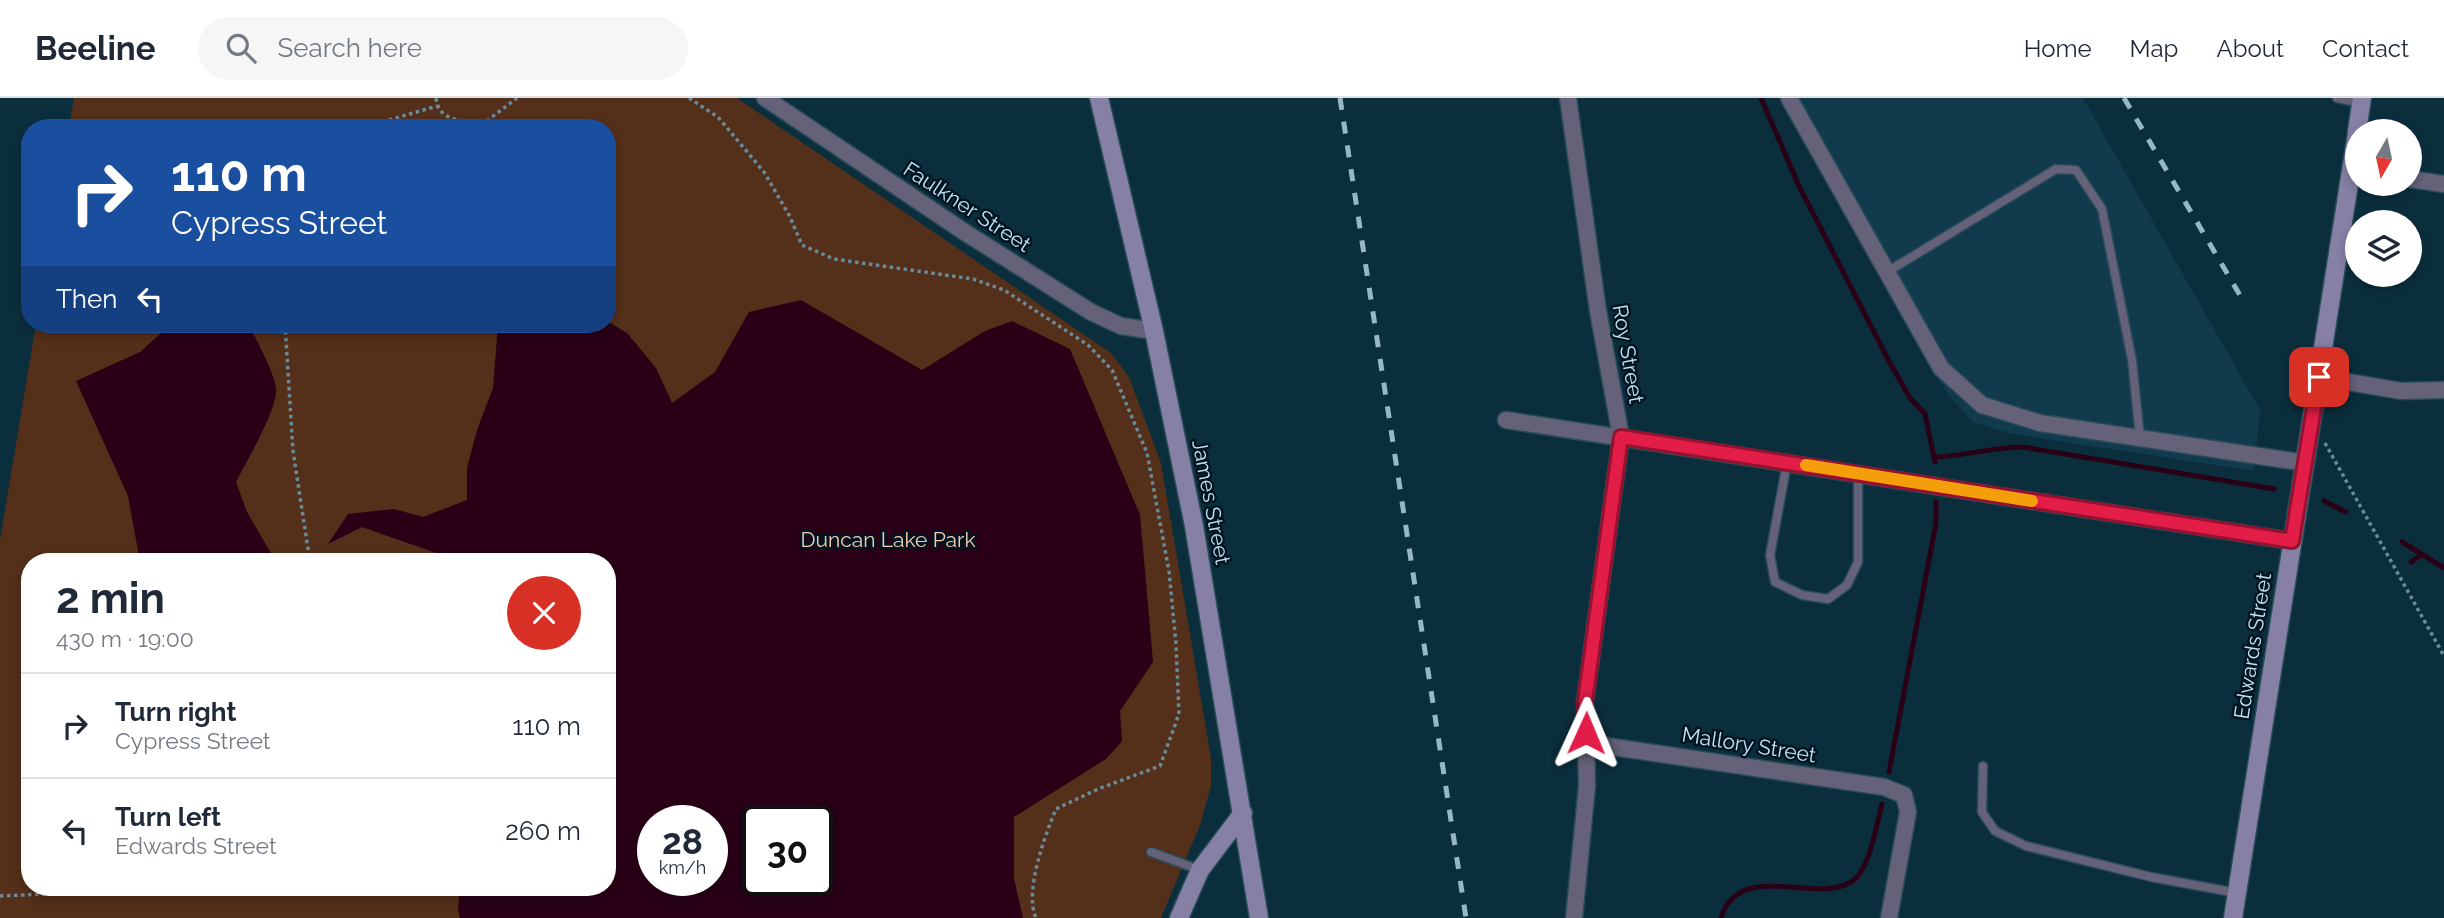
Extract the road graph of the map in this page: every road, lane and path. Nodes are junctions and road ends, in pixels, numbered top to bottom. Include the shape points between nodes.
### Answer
1 (436, 98) edge
2 (517, 98) edge
3 (689, 98) edge
4 (765, 98) edge
5 (1099, 98) edge
6 (1568, 98) edge
7 (1789, 98) edge
8 (2337, 98) edge
9 (2362, 101) edge
10 (437, 106) junction
11 (393, 119) edge
12 (449, 119) edge
13 (489, 119) edge
14 (2359, 119) edge
15 (2422, 180) edge
16 (2444, 184) edge
17 (2349, 196) edge
18 (1887, 272) junction
19 (1154, 331) junction
20 (286, 333) edge
21 (2319, 377) junction
22 (2444, 390) edge
23 (1506, 420) dead end
24 (2312, 420) junction
25 (1621, 437) junction
26 (2140, 438) junction
27 (1787, 463) junction
28 (2306, 463) junction
29 (1858, 474) junction
30 (2292, 541) junction
31 (309, 553) edge
32 (2444, 656) edge
33 (1586, 743) junction
34 (1983, 766) dead end
35 (1243, 813) junction
36 (1151, 852) dead end
37 (1200, 870) junction
38 (2237, 893) junction
39 (21, 895) edge
40 (0, 896) edge
41 (1036, 918) edge
42 (1179, 918) edge
43 (1259, 918) edge
44 (1574, 918) edge
45 (1889, 918) edge
46 (2234, 918) edge

1 - 10 path
2 - 13 path
3 - 41 path via 718,117 764,172 802,245 834,259 973,279 1004,290 1088,345 1112,370 1147,453 1169,571 1179,714 1160,766 1056,808 1040,848 1031,908
4 - 19 street, Faulkner Street via 1091,312 1121,326
5 - 19 street, James Street
6 - 25 street, Roy Street
7 - 18 street
8 - 9 lane
9 - 14 street, Edwards Street
10 - 11 path
10 - 12 path
15 - 16 street
17 - 21 street, Edwards Street
18 - 26 street via 1941,368 1982,405 2039,423
18 - 26 lane via 2056,169 2076,170 2102,209 2132,360
19 - 35 street, James Street via 1194,526
20 - 31 path via 293,451
21 - 22 street via 2401,391
21 - 24 street, Edwards Street
23 - 25 street
24 - 28 street, Edwards Street
24 - 32 path
25 - 27 street
25 - 33 street, Roy Street via 1585,702
26 - 28 street
27 - 29 street
27 - 29 lane via 1770,555 1775,582 1802,595 1828,599 1847,585 1858,562
28 - 30 street, Edwards Street
29 - 30 street
30 - 38 street, Edwards Street
33 - 44 street, Roy Street via 1585,828
33 - 45 street, Mallory Street via 1884,787 1904,795 1908,811
34 - 38 lane via 1982,812 1995,831 2026,846
35 - 37 street
35 - 43 street, James Street
36 - 37 lane
37 - 42 street
38 - 46 street, Edwards Street
39 - 40 path

